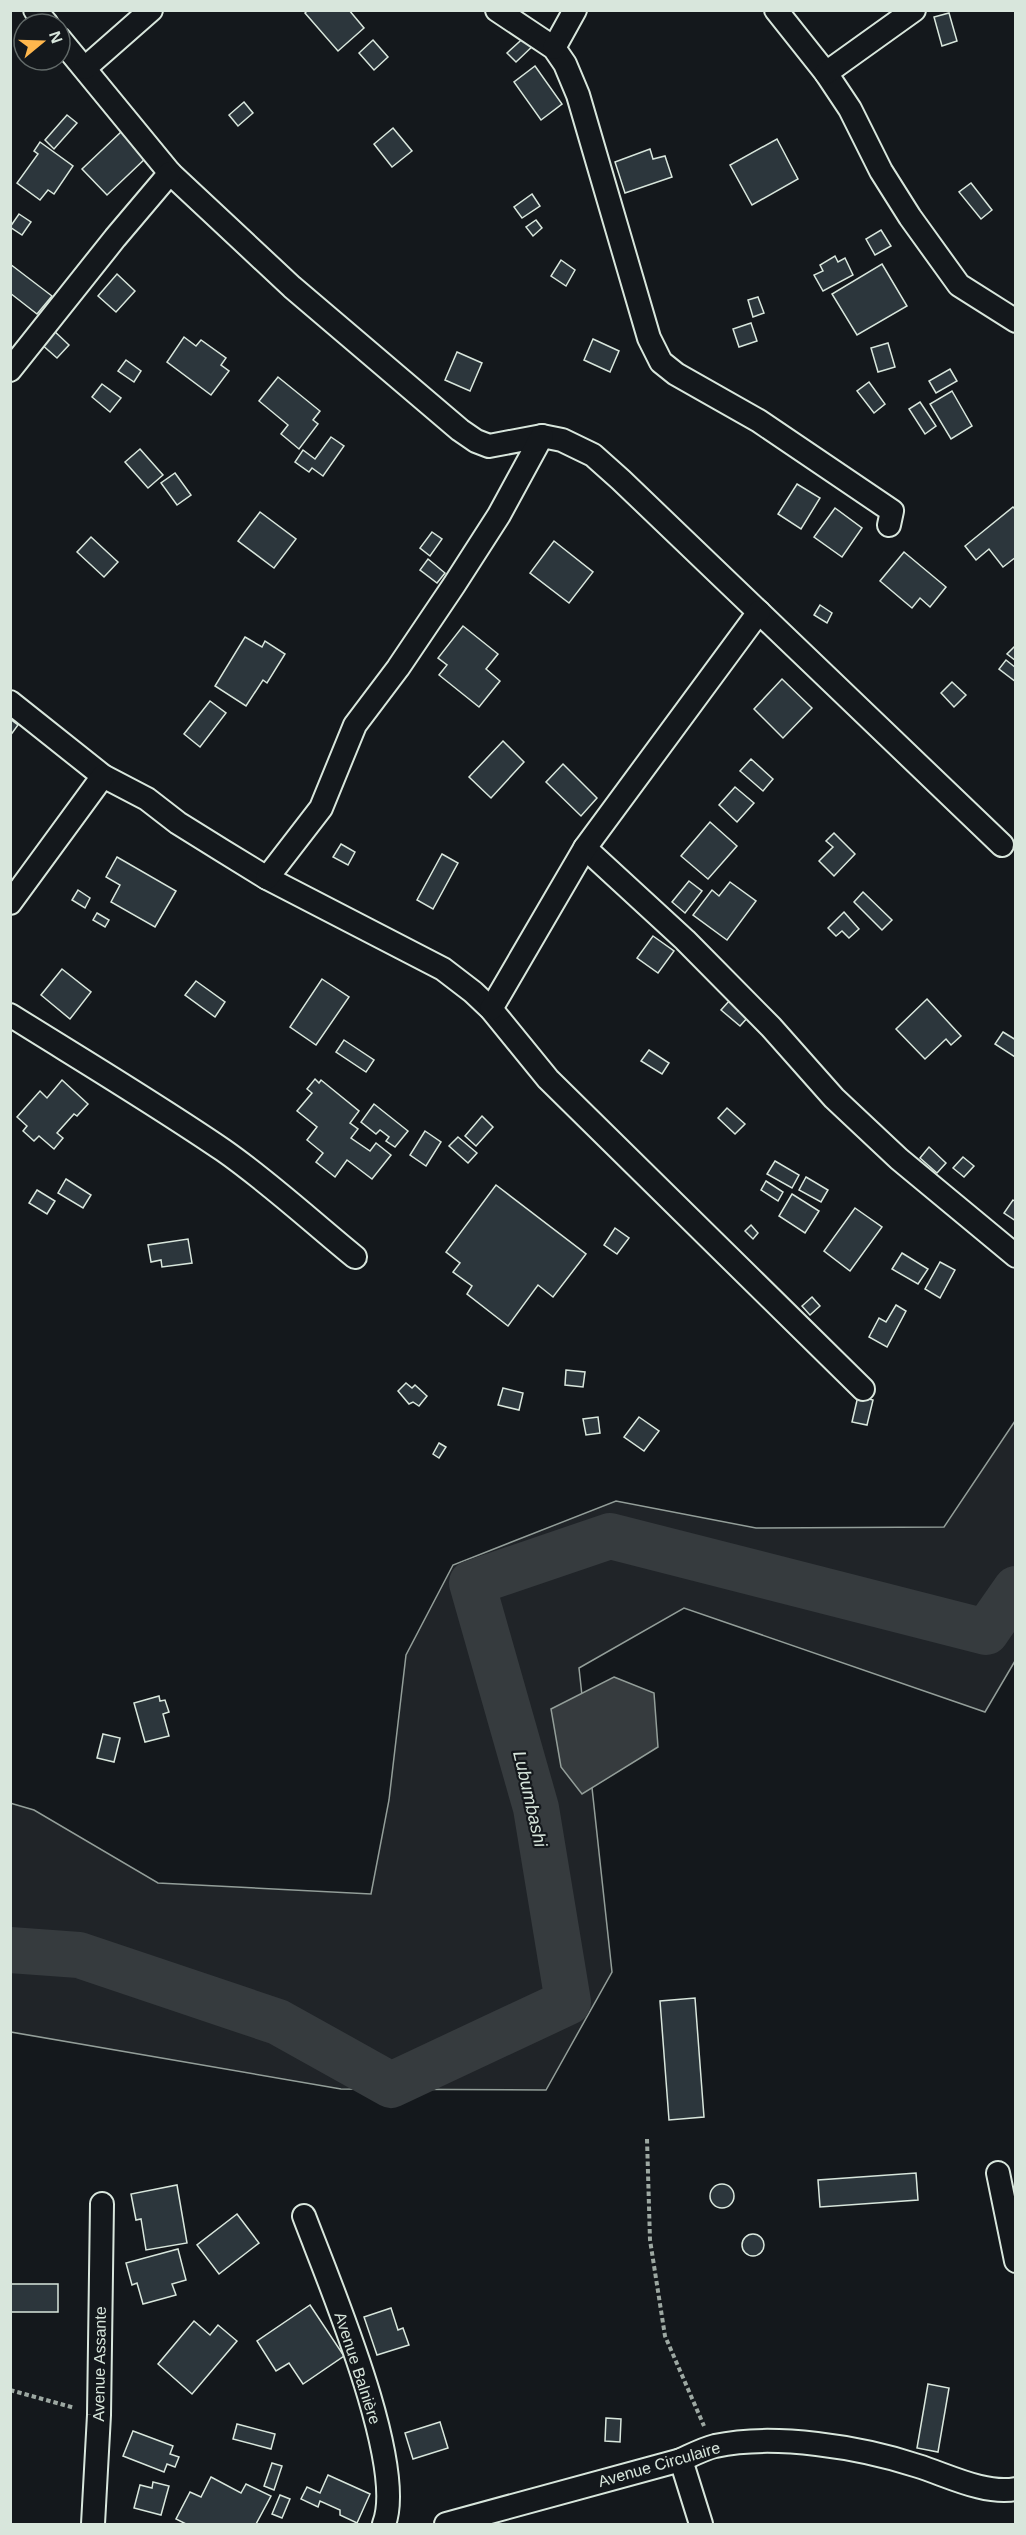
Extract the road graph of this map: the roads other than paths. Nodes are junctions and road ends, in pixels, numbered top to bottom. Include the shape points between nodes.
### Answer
1 (151, 10) edge
2 (497, 10) edge
3 (575, 10) edge
4 (776, 10) edge
5 (914, 10) edge
6 (554, 48) junction
7 (72, 53) edge
8 (85, 68) junction
9 (826, 73) junction
10 (170, 173) junction
11 (1016, 321) edge
12 (10, 370) edge
13 (542, 436) junction
14 (889, 525) dead end
15 (759, 612) junction
16 (10, 702) edge
17 (103, 776) junction
18 (1004, 844) edge
19 (585, 848) junction
20 (267, 878) junction
21 (10, 903) edge
22 (491, 1009) junction
23 (10, 1015) edge
24 (1016, 1256) edge
25 (355, 1257) dead end
26 (863, 1389) dead end
27 (998, 2173) dead end
28 (102, 2204) dead end
29 (304, 2216) dead end
30 (1016, 2261) edge
31 (681, 2460) junction
32 (1016, 2489) edge
33 (475, 2521) edge
34 (93, 2524) edge
35 (384, 2524) edge
36 (446, 2524) edge
37 (701, 2524) edge

1 - 8 street
2 - 6 street
3 - 6 street
4 - 9 street
5 - 9 street
6 - 14 street via 578,95 649,338 661,362 862,489 892,511
7 - 8 street
8 - 10 street
9 - 11 street via 910,217 959,285
10 - 12 street
10 - 13 street via 292,287 460,430 489,446
13 - 15 street via 578,446 603,463
13 - 20 street via 454,585 356,725 321,808
15 - 18 street
15 - 19 street
16 - 17 street
17 - 20 street via 147,799
17 - 21 street
19 - 22 street
19 - 24 street via 685,940 834,1098 899,1159
20 - 22 street via 442,969
22 - 26 street via 548,1079
23 - 25 street via 225,1152
27 - 30 street
28 - 34 street, Avenue Assante
29 - 35 street, Avenue Balnière via 374,2415 385,2459 388,2498
31 - 32 street, Avenue Circulaire via 713,2446 751,2440 827,2446 910,2463 980,2486
31 - 33 street, Avenue Circulaire
31 - 37 street
33 - 36 street, Avenue Circulaire

